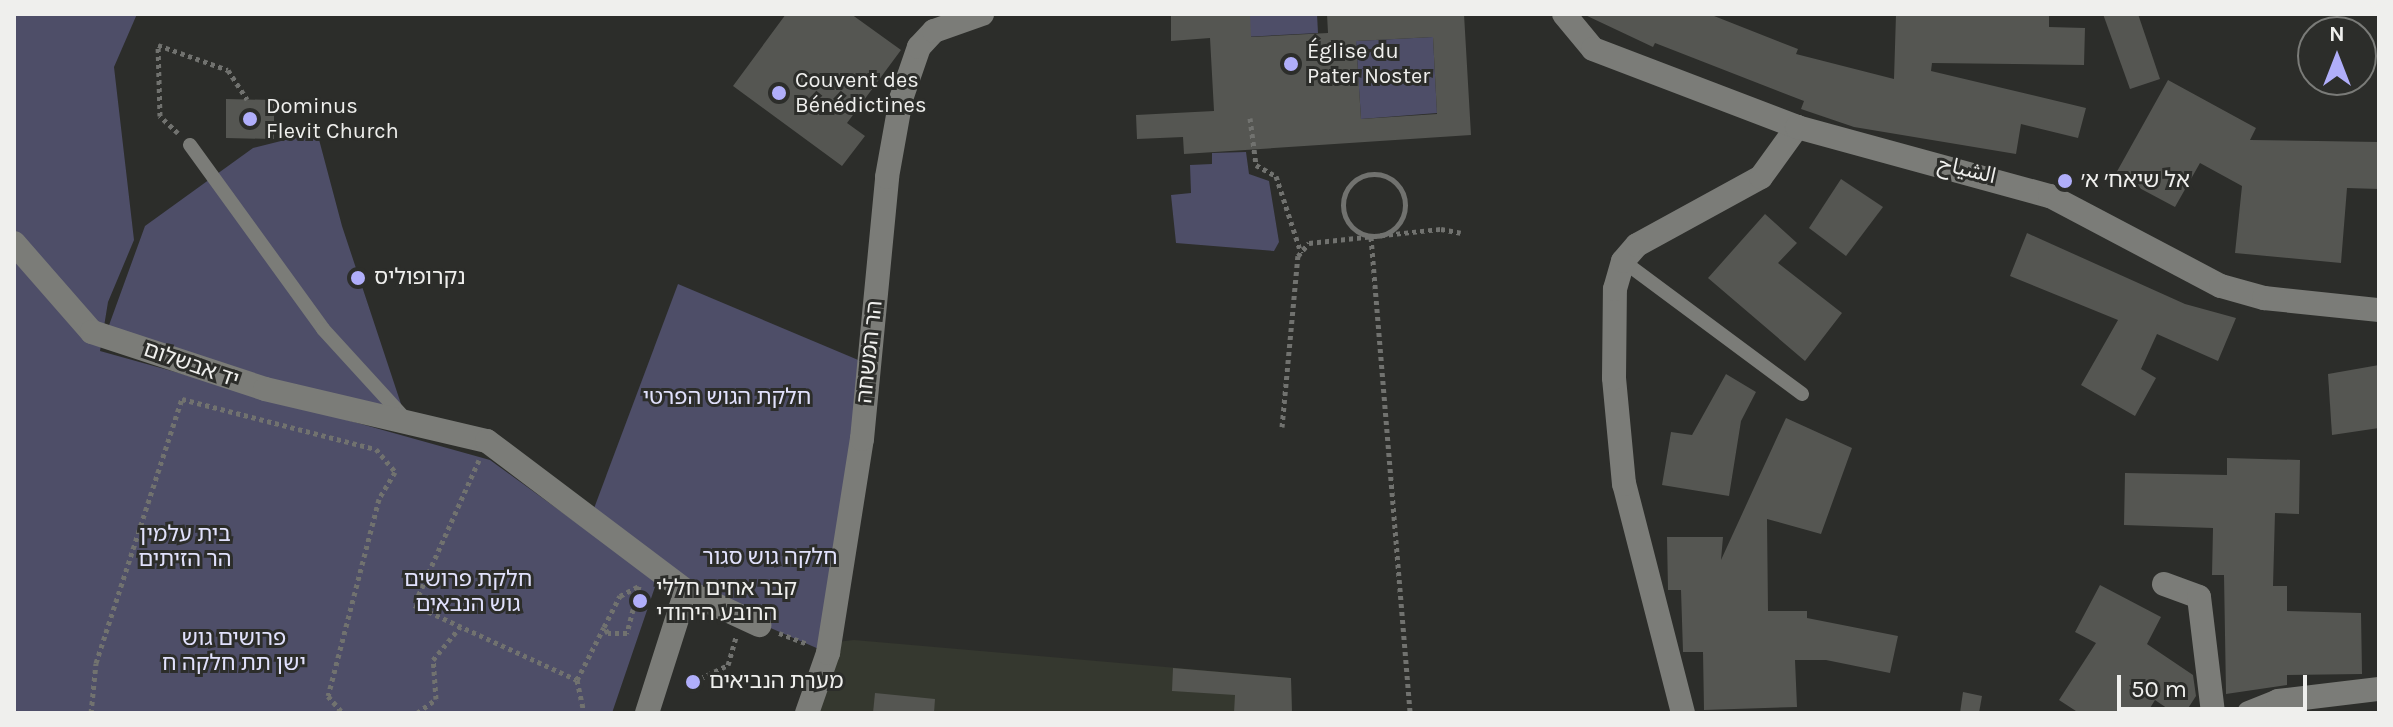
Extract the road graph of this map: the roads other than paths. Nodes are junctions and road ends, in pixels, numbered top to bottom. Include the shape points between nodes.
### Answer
1 (1564, 14) edge
2 (972, 16) edge
3 (1797, 127) junction
4 (190, 145) road end
5 (14, 243) edge
6 (1623, 261) junction
7 (2379, 310) edge
8 (1802, 394) dead end
9 (407, 421) junction
10 (2164, 584) dead end
11 (686, 591) junction
12 (751, 621) road end
13 (828, 653) junction
14 (2379, 689) edge
15 (647, 713) edge
16 (794, 713) edge
17 (807, 713) edge
18 (1683, 713) edge
19 (2213, 713) edge
20 (2249, 713) edge

1 - 3 street, الشياح via 1593,49
2 - 13 street, הר המשחה via 934,31 919,47 901,99 887,177 862,439
3 - 6 street via 1761,177 1637,245
3 - 7 street, الشياح via 2050,196 2221,286 2264,298
4 - 9 lane via 323,329
5 - 9 street, יד אבשלום via 92,332 250,385
6 - 8 lane
6 - 18 street via 1615,289 1614,378 1624,484
9 - 11 street, יד אבשלום via 487,441
10 - 19 street via 2199,597
11 - 12 street, יד אבשלום
11 - 15 street
13 - 16 street
13 - 17 street, הר המשחה
14 - 20 street via 2278,701

